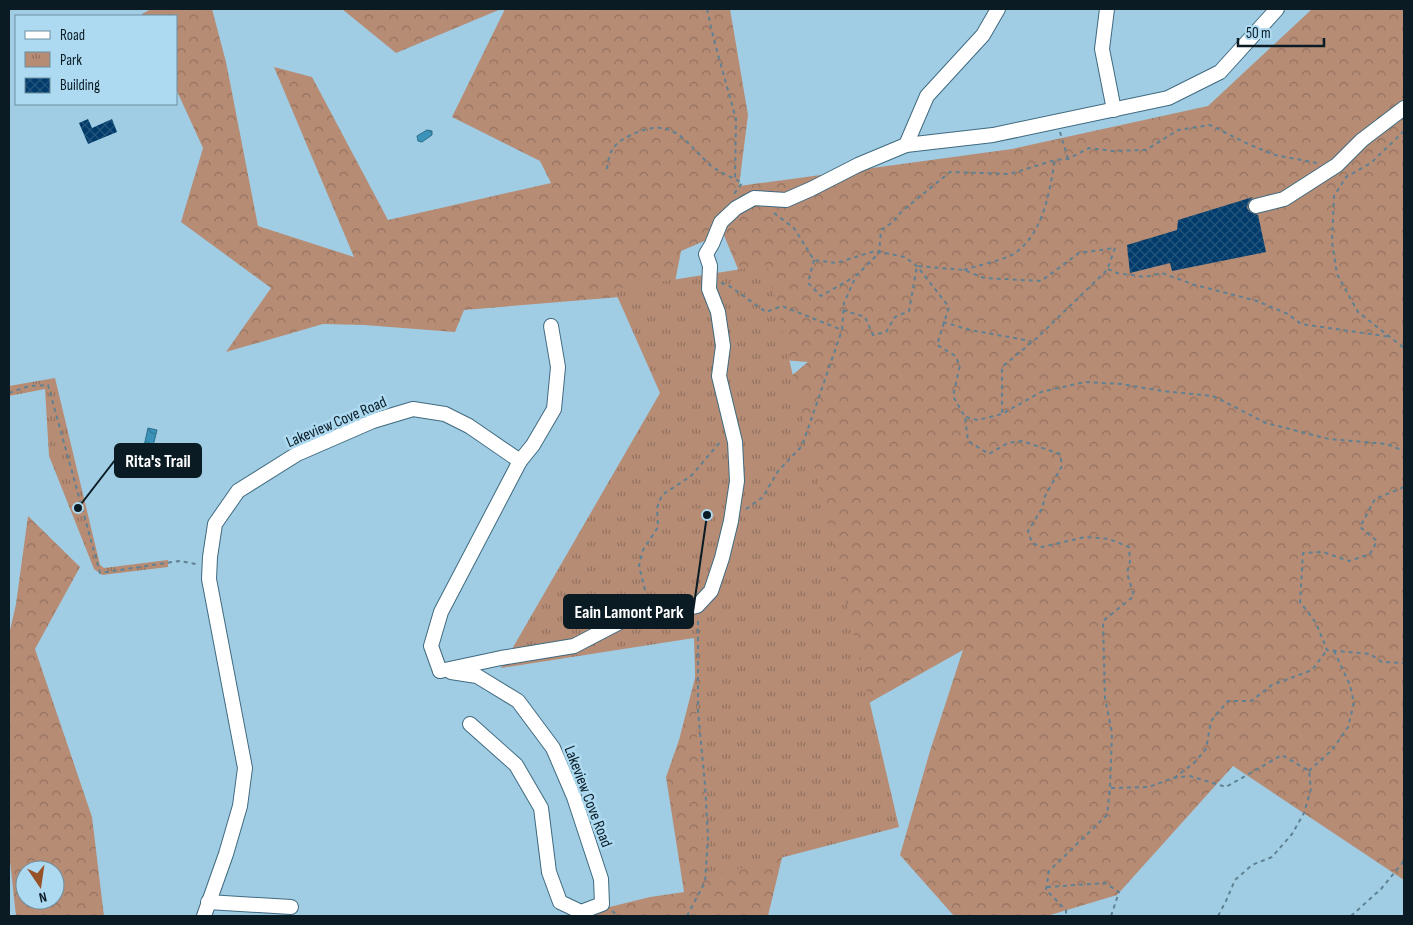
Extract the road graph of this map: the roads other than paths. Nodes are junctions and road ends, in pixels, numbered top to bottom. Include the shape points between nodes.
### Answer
1 (998, 9) edge
2 (1107, 9) edge
3 (1277, 9) edge
4 (1404, 108) edge
5 (1114, 110) junction
6 (906, 145) junction
7 (1256, 206) dead end
8 (551, 326) dead end
9 (520, 461) junction
10 (440, 671) junction
11 (470, 724) dead end
12 (208, 902) junction
13 (291, 907) dead end
14 (204, 916) edge

1 - 6 street via 983,34 927,96
2 - 5 street via 1102,49
3 - 5 street via 1220,72 1168,98
4 - 7 street via 1362,140 1337,165 1284,199
5 - 6 street via 993,135
6 - 10 street via 786,200 754,198 721,222 706,254 710,266 709,289 718,312 724,346 720,376 732,429 737,481 722,558 711,591 698,606 668,612 643,610 574,646
8 - 9 street via 558,368 554,409
9 - 10 street via 441,612 431,646
9 - 12 street, Lakeview Cove Road via 470,426 445,414 412,409 373,421 297,454 238,491 215,524 209,578 245,768 240,806
10 - 11 street, Lakeview Cove Road via 477,676 518,701 553,748 574,797 601,879 602,904 581,912 560,902 549,872 541,808 516,765
12 - 13 street
12 - 14 street, Lakeview Cove Road

